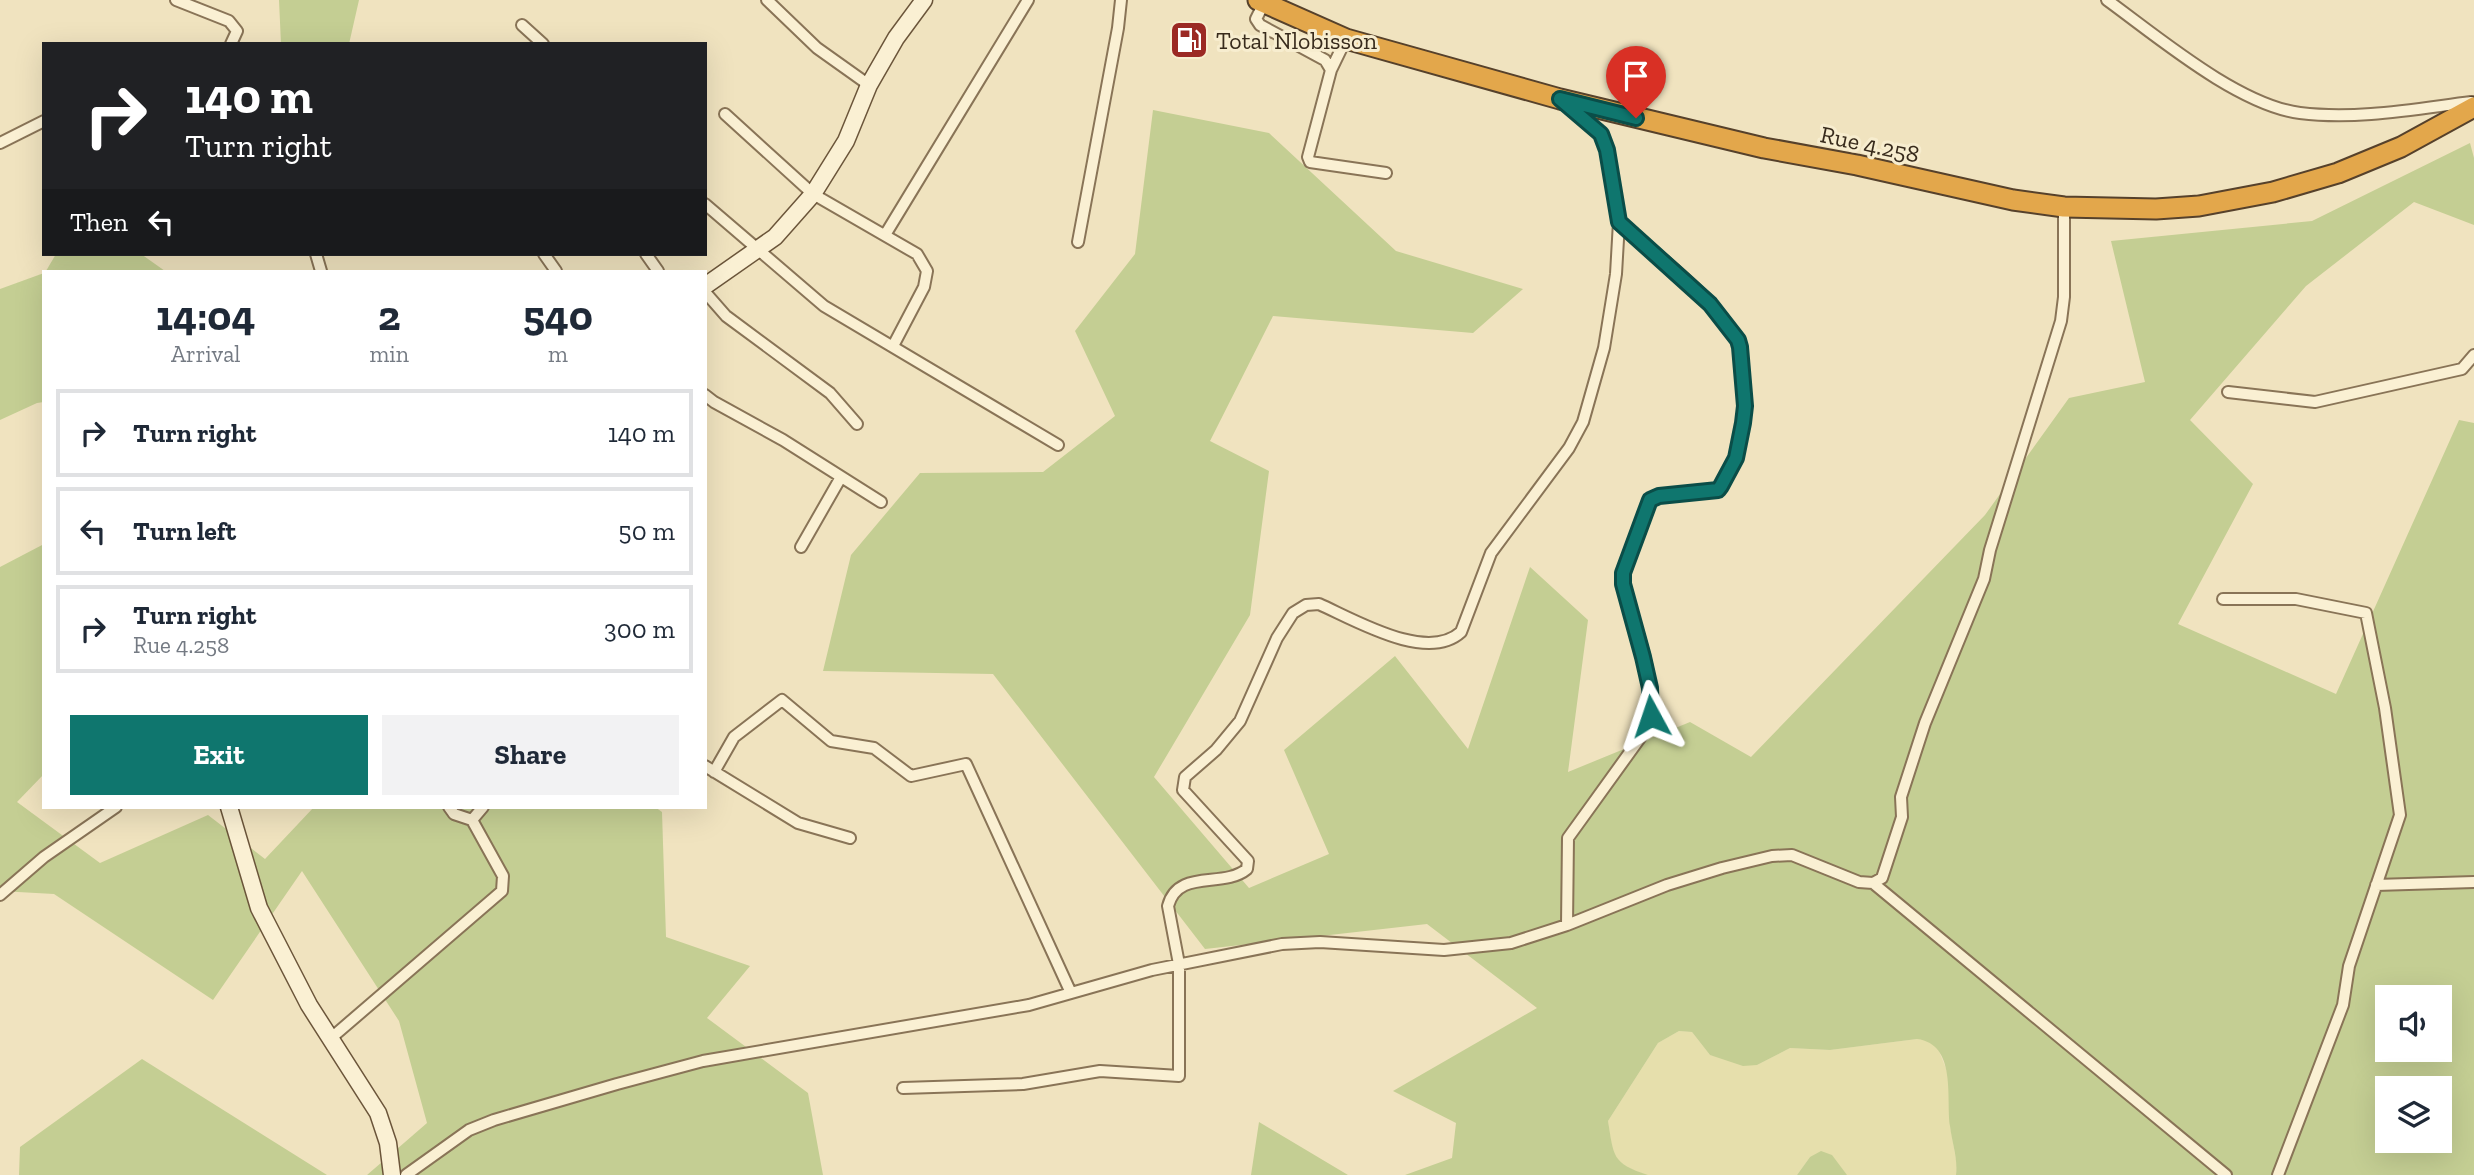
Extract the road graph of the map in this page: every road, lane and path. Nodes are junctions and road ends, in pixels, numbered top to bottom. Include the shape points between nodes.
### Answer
1 (176, 0) edge
2 (767, 0) edge
3 (923, 0) edge
4 (1028, 0) edge
5 (1121, 0) edge
6 (2108, 0) edge
7 (1261, 2) edge
8 (522, 25) dead end
9 (1346, 39) junction
10 (232, 42) edge
11 (541, 42) edge
12 (1331, 69) junction
13 (869, 85) junction
14 (1560, 99) junction
15 (2474, 105) edge
16 (725, 114) dead end
17 (42, 122) edge
18 (0, 144) edge
19 (1386, 173) dead end
20 (813, 194) junction
21 (707, 206) edge
22 (2064, 207) junction
23 (1619, 222) junction
24 (884, 235) junction
25 (1078, 242) dead end
26 (758, 251) junction
27 (648, 256) edge
28 (658, 270) edge
29 (707, 285) edge
30 (707, 294) edge
31 (893, 346) junction
32 (2474, 355) edge
33 (2228, 392) dead end
34 (707, 396) edge
35 (857, 424) dead end
36 (1058, 445) dead end
37 (841, 477) junction
38 (881, 502) dead end
39 (801, 547) dead end
40 (2223, 599) dead end
41 (709, 769) edge
42 (113, 809) edge
43 (230, 809) edge
44 (450, 809) edge
45 (481, 809) edge
46 (472, 820) junction
47 (850, 838) dead end
48 (2474, 882) edge
49 (1872, 883) junction
50 (2376, 885) junction
51 (0, 895) edge
52 (1567, 925) junction
53 (1178, 964) junction
54 (1071, 993) junction
55 (330, 1039) junction
56 (903, 1088) dead end
57 (392, 1175) edge
58 (406, 1175) edge
59 (2226, 1175) edge
60 (2278, 1175) edge

1 - 10 street via 229,21 237,31
2 - 13 street via 817,48
3 - 13 street
4 - 24 street
5 - 25 street
6 - 15 street via 2215,78 2269,105 2299,113 2369,114
7 - 9 highway, Rue 4.258
7 - 12 street via 1256,19 1260,25 1325,60
8 - 11 street
9 - 12 street
9 - 14 highway, Rue 4.258
12 - 19 street via 1310,162
13 - 20 street via 846,141
14 - 22 highway, Rue 4.258 via 1764,148
14 - 23 street via 1601,134
15 - 22 highway, Rue 4.258 via 2402,147 2339,173 2273,192 2199,206
16 - 20 street
17 - 18 street
20 - 24 street
20 - 26 street
21 - 26 street
22 - 49 street via 2061,321 1984,579 1925,723 1901,797 1902,817 1889,861 1882,878
23 - 52 street via 1710,304 1738,340 1745,406 1736,458 1721,486 1650,500 1623,573 1648,678 1651,716 1648,727 1568,838
23 - 53 street via 1604,348 1583,422 1492,553 1461,632 1452,640 1426,644 1389,634 1319,604 1306,605 1293,613 1277,638 1240,721 1185,777 1184,790 1248,861 1247,869 1235,877 1191,883 1170,897
24 - 31 street via 917,254 927,271 924,287
26 - 29 street
26 - 31 street via 824,306
27 - 28 street
30 - 35 street via 726,316 830,393
31 - 36 street
32 - 33 street via 2462,369 2315,402
34 - 37 street
37 - 38 street
37 - 39 street
40 - 50 street via 2296,599 2366,613 2400,815
41 - 47 street via 798,823
41 - 54 street via 734,737 782,699 831,741 874,748 911,776 966,764
42 - 51 street
43 - 55 street via 259,908
44 - 46 street
45 - 46 street
46 - 55 street via 503,876 502,891
48 - 50 street
49 - 52 street via 1792,855 1772,856 1667,885
49 - 59 street
50 - 60 street via 2348,966 2343,1004
52 - 53 street via 1511,943 1483,946 1415,950 1320,942 1282,944
53 - 54 street
53 - 56 street via 1179,1076 1100,1071 1023,1084
54 - 58 street via 1029,1005 703,1061 617,1084 469,1130
55 - 57 street via 378,1113

